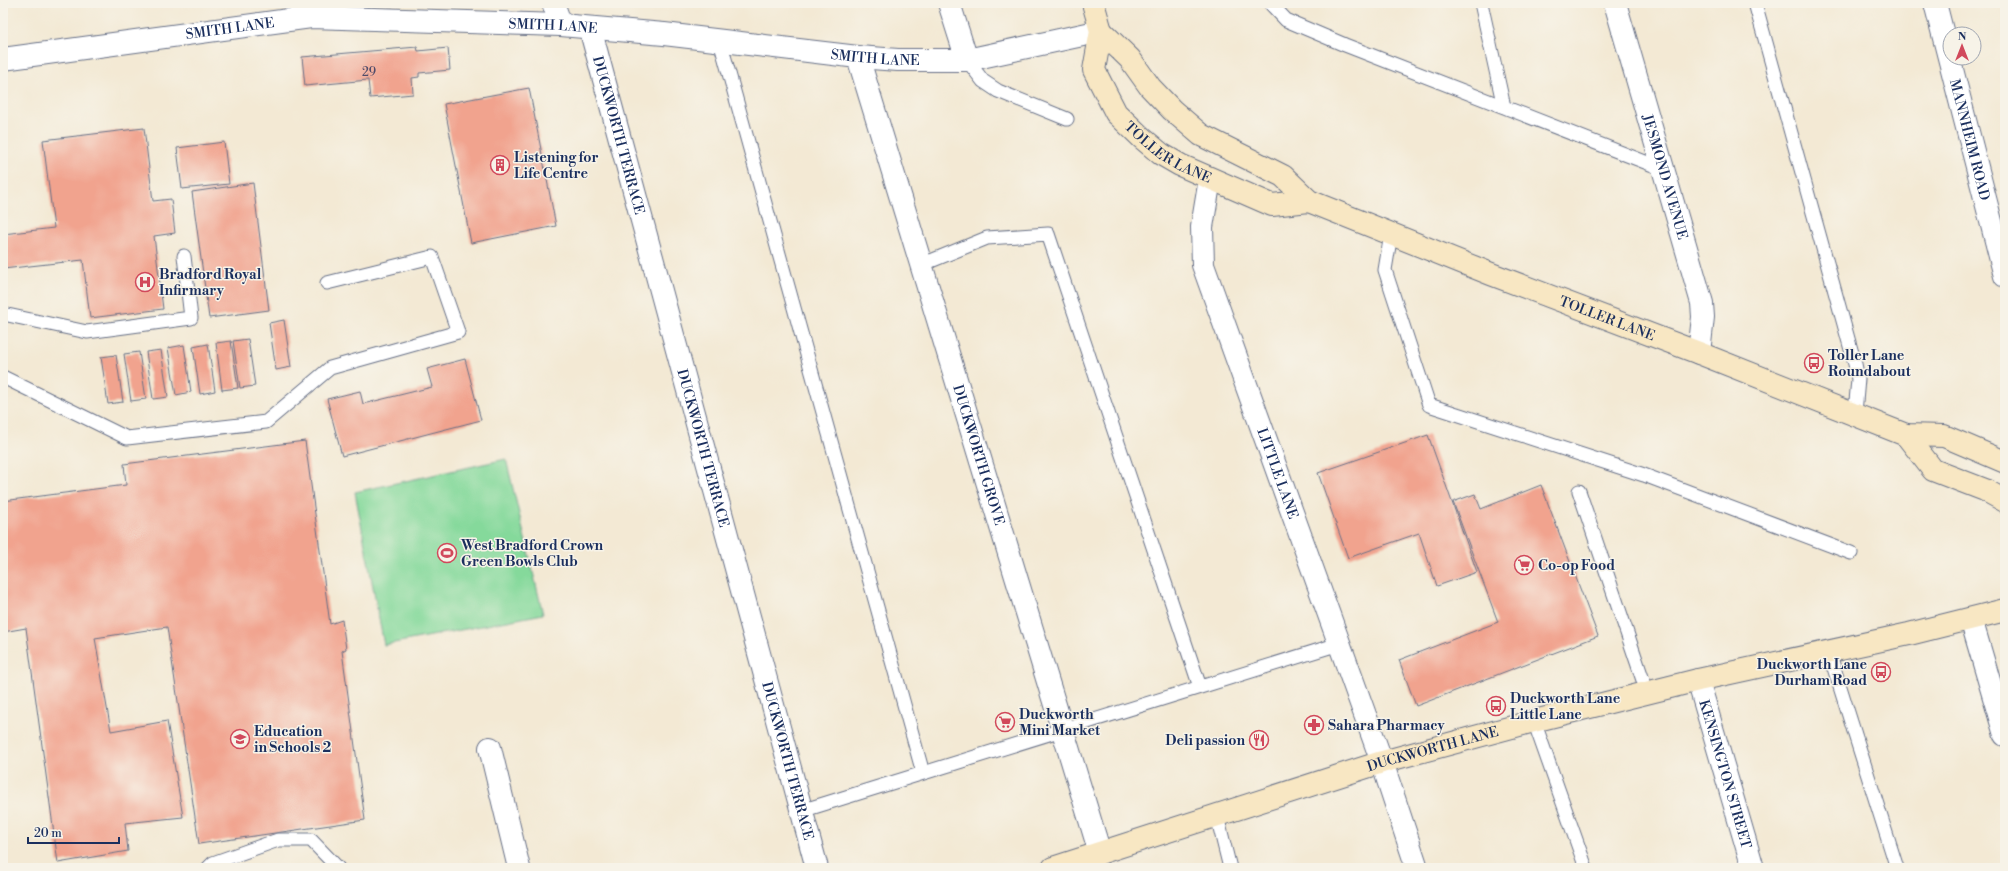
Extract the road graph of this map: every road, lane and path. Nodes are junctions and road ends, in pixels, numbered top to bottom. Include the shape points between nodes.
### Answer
1 (553, 3) edge
2 (949, 3) edge
3 (1093, 3) edge
4 (1270, 3) edge
5 (1481, 3) edge
6 (1615, 3) edge
7 (1755, 3) edge
8 (1935, 3) edge
9 (309, 10) edge
10 (561, 25) junction
11 (590, 28) junction
12 (1101, 31) junction
13 (720, 41) junction
14 (858, 57) junction
15 (3, 60) edge
16 (967, 60) junction
17 (1504, 107) junction
18 (1067, 119) dead end
19 (1252, 162) junction
20 (1663, 169) junction
21 (1210, 180) junction
22 (1309, 201) junction
23 (1391, 234) junction
24 (184, 256) dead end
25 (921, 265) junction
26 (2005, 276) edge
27 (327, 283) dead end
28 (3, 314) edge
29 (1699, 353) junction
30 (3, 377) edge
31 (1855, 413) junction
32 (1906, 435) junction
33 (2005, 462) edge
34 (1579, 491) dead end
35 (2005, 501) edge
36 (1851, 553) dead end
37 (2005, 610) edge
38 (1971, 619) junction
39 (1339, 644) junction
40 (1829, 652) junction
41 (1698, 680) junction
42 (1200, 687) junction
43 (1647, 692) junction
44 (1534, 721) junction
45 (1061, 730) junction
46 (2005, 735) edge
47 (490, 748) dead end
48 (1382, 762) junction
49 (923, 773) junction
50 (801, 811) junction
51 (1217, 816) junction
52 (1100, 853) junction
53 (208, 868) edge
54 (338, 868) edge
55 (519, 868) edge
56 (817, 868) edge
57 (1053, 868) edge
58 (1230, 868) edge
59 (1416, 868) edge
60 (1586, 868) edge
61 (1754, 868) edge
62 (1897, 868) edge

1 - 10 street
2 - 16 street
3 - 12 main road, TOLLER LANE
4 - 17 lane via 1286,20
5 - 17 lane
6 - 20 street, JESMOND AVENUE
7 - 31 lane via 1856,364 1858,379
8 - 26 street, MANNHEIM ROAD
9 - 10 street, SMITH LANE
9 - 15 street, SMITH LANE
10 - 11 street, SMITH LANE
11 - 13 street, SMITH LANE
11 - 50 street, DUCKWORTH TERRACE
12 - 16 street, SMITH LANE
12 - 19 main road, TOLLER LANE via 1130,59 1150,87 1172,110 1201,135
12 - 21 main road, TOLLER LANE via 1094,70 1116,113 1161,154
13 - 14 street, SMITH LANE
13 - 49 lane
14 - 16 street, SMITH LANE
14 - 25 street, DUCKWORTH GROVE
16 - 18 lane via 983,81 998,91
17 - 20 lane
19 - 21 main road
19 - 22 main road, TOLLER LANE via 1283,176
20 - 29 street, JESMOND AVENUE via 1702,303
21 - 22 main road, TOLLER LANE via 1272,205
21 - 39 street, LITTLE LANE via 1202,227 1203,265
22 - 23 main road, TOLLER LANE
23 - 29 main road, TOLLER LANE
23 - 36 lane via 1384,270 1429,405 1644,475
24 - 28 lane via 191,318 87,332
25 - 42 lane via 987,238 1048,234
25 - 45 street, DUCKWORTH GROVE
27 - 30 lane via 432,257 458,332 330,368 266,422 127,438
29 - 31 main road, TOLLER LANE
31 - 32 main road, TOLLER LANE
32 - 33 main road, TOLLER LANE via 1944,436
32 - 35 main road, TOLLER LANE via 1933,470 1985,490
34 - 43 lane
37 - 38 main road, DUCKWORTH LANE
38 - 40 main road, DUCKWORTH LANE
38 - 46 street
39 - 42 lane
39 - 48 street, LITTLE LANE
40 - 41 main road, DUCKWORTH LANE
40 - 62 lane
41 - 43 main road, DUCKWORTH LANE
41 - 61 street, KENSINGTON STREET
42 - 45 lane
43 - 44 main road, DUCKWORTH LANE
44 - 48 main road, DUCKWORTH LANE
44 - 60 lane
45 - 49 lane
45 - 52 street, DUCKWORTH GROVE
47 - 55 street
48 - 51 main road, DUCKWORTH LANE
48 - 59 street, LITTLE LANE
49 - 50 lane
50 - 56 street, DUCKWORTH TERRACE
51 - 52 main road, DUCKWORTH LANE
51 - 58 lane
52 - 57 main road, DUCKWORTH LANE
53 - 54 lane via 213,863 278,840 311,840

